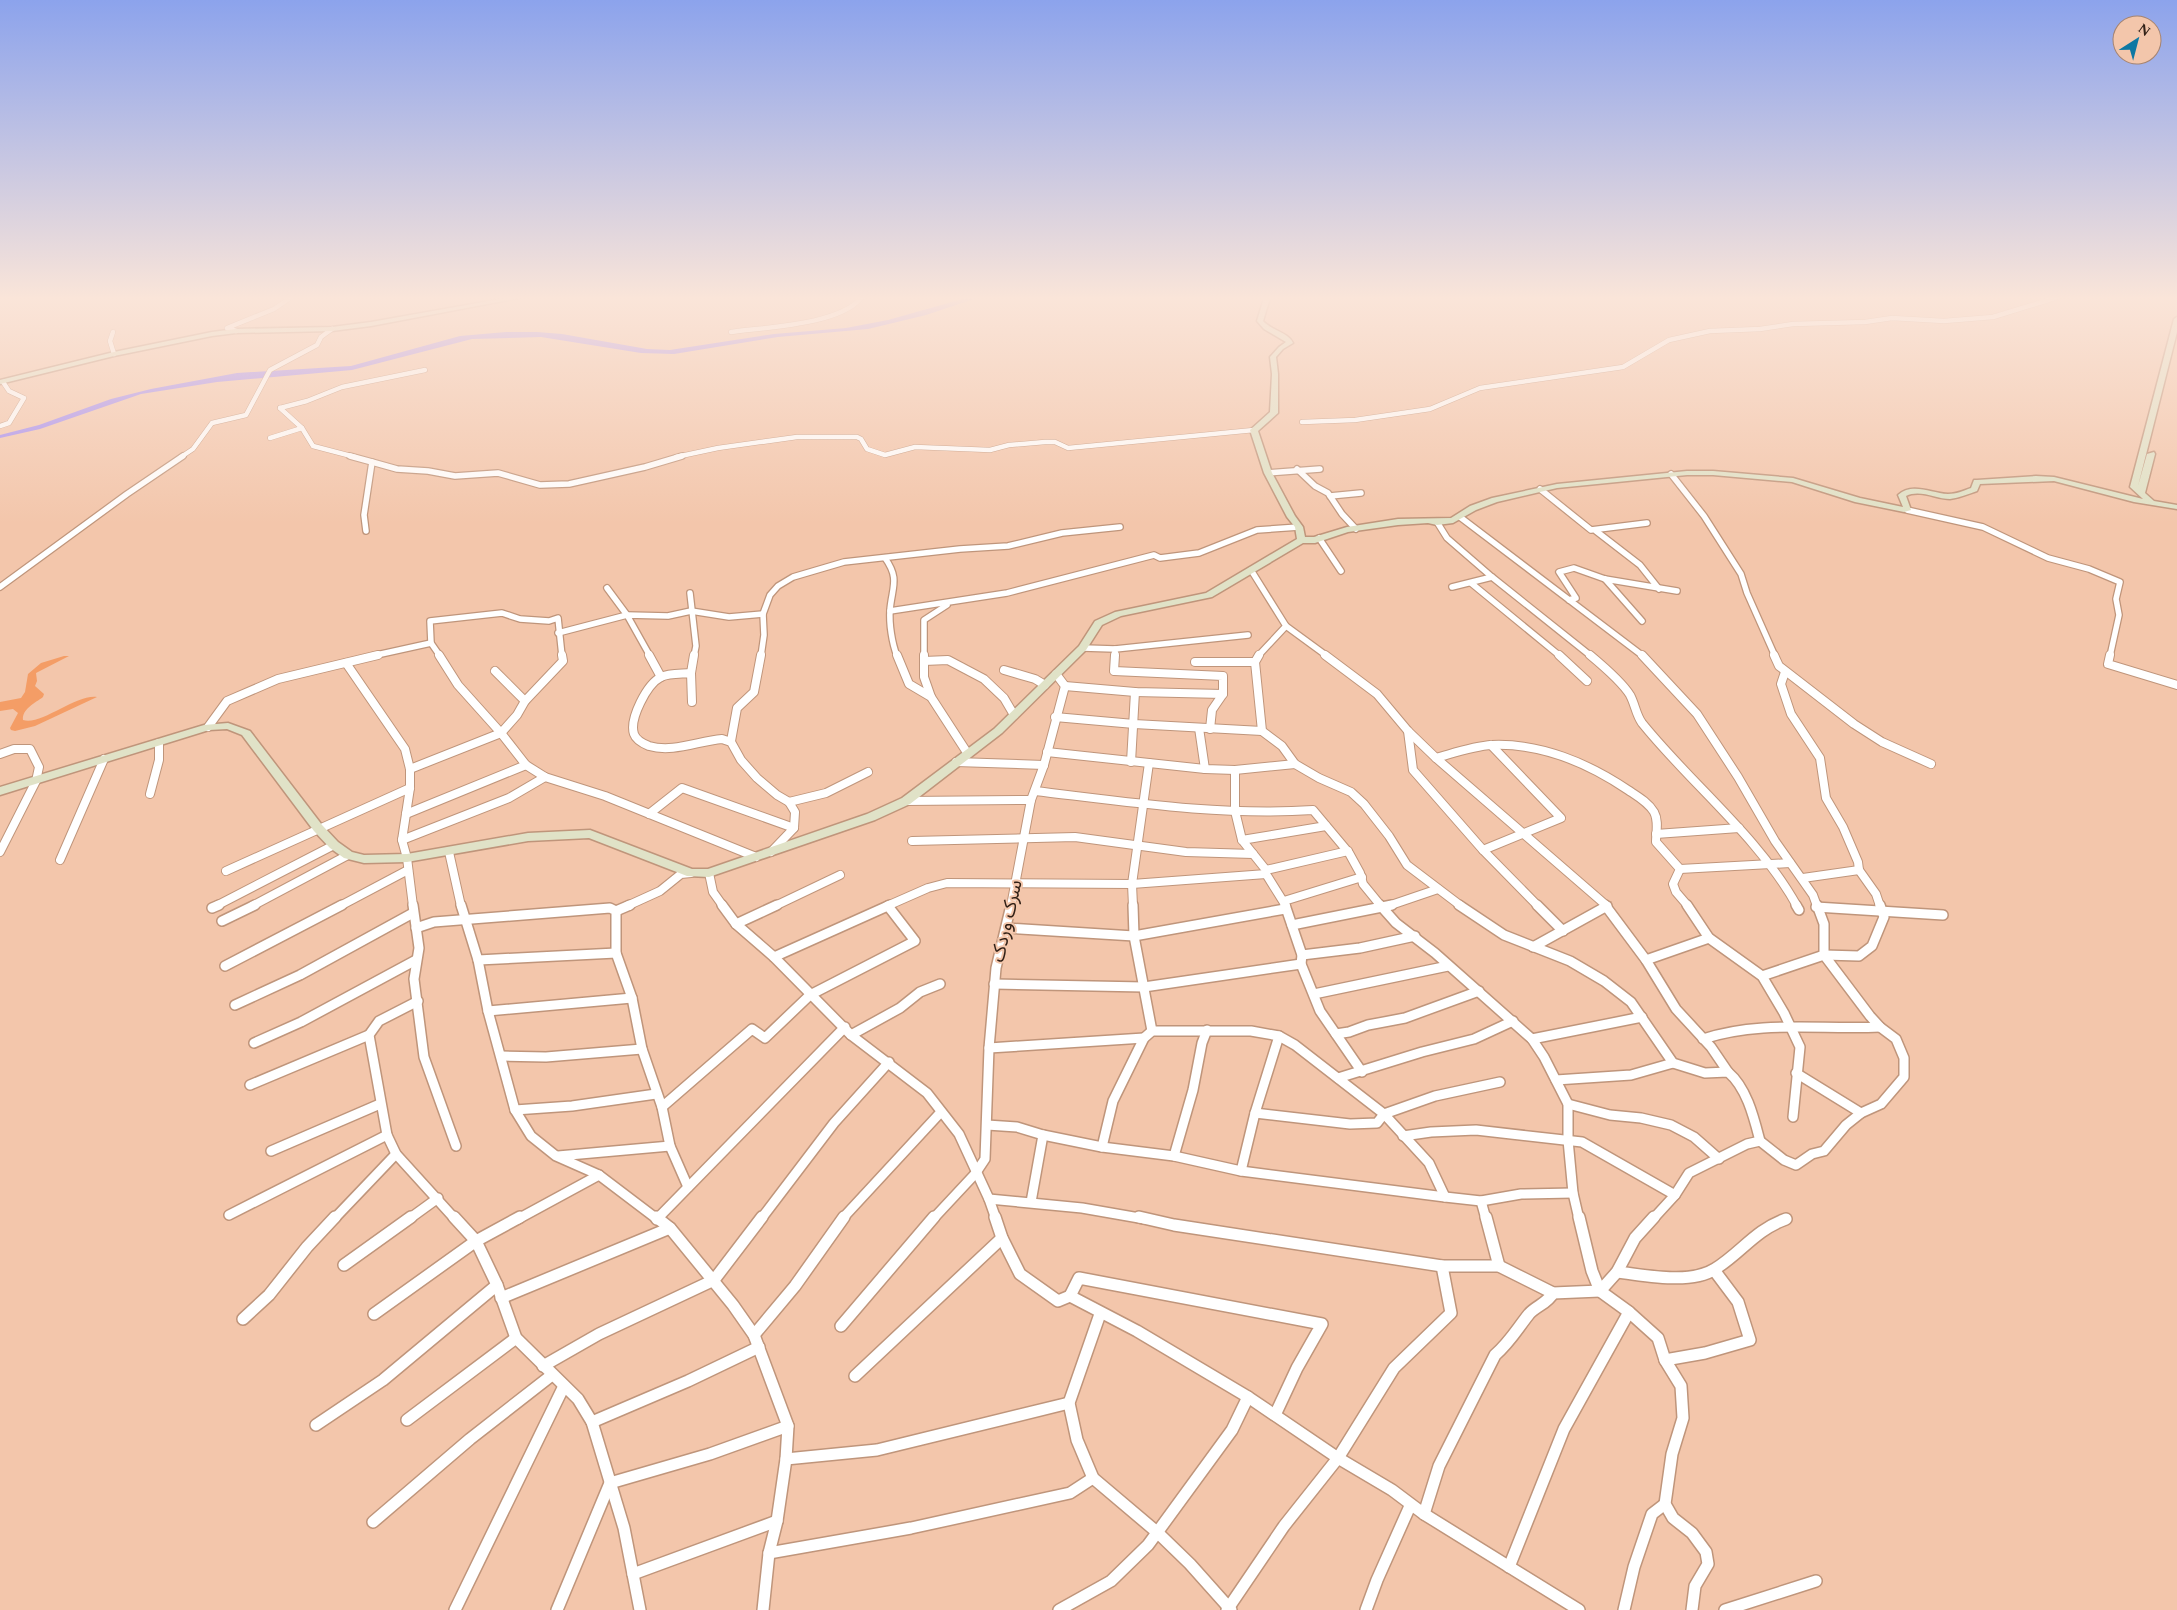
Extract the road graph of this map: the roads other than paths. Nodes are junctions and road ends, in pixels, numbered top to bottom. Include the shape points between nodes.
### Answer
1 (37, 373) edge
2 (268, 373) edge
3 (410, 373) edge
4 (1275, 373) edge
5 (1581, 373) edge
6 (2163, 373) edge
7 (2170, 373) edge
8 (1, 382) edge
9 (1302, 422) dead end
10 (0, 426) edge
11 (302, 428) junction
12 (1254, 430) junction
13 (270, 438) dead end
14 (372, 462) junction
15 (1297, 469) junction
16 (1320, 469) dead end
17 (1268, 473) junction
18 (1671, 474) junction
19 (1540, 489) junction
20 (1361, 493) dead end
21 (2141, 493) junction
22 (1330, 496) junction
23 (2151, 502) junction
24 (2177, 507) edge
25 (1907, 510) junction
26 (1460, 518) junction
27 (1436, 522) junction
28 (1647, 523) dead end
29 (1120, 527) dead end
30 (1299, 527) junction
31 (1356, 529) junction
32 (366, 531) dead end
33 (1596, 531) junction
34 (1319, 538) junction
35 (1301, 540) junction
36 (885, 558) junction
37 (1251, 570) junction
38 (1341, 571) dead end
39 (1492, 577) junction
40 (1605, 579) junction
41 (1471, 583) junction
42 (0, 587) edge
43 (1452, 587) dead end
44 (607, 588) dead end
45 (1659, 589) junction
46 (1677, 592) dead end
47 (690, 594) dead end
48 (1569, 600) junction
49 (954, 602) junction
50 (692, 611) junction
51 (890, 611) junction
52 (763, 614) junction
53 (627, 615) junction
54 (1642, 621) dead end
55 (1286, 626) junction
56 (558, 633) junction
57 (1248, 635) dead end
58 (431, 644) junction
59 (1083, 648) junction
60 (1115, 649) junction
61 (924, 661) junction
62 (1196, 662) dead end
63 (1255, 662) junction
64 (346, 663) junction
65 (1004, 670) dead end
66 (494, 671) dead end
67 (1785, 672) junction
68 (691, 673) junction
69 (1056, 674) junction
70 (661, 677) junction
71 (1587, 681) dead end
72 (1046, 685) junction
73 (2177, 685) edge
74 (1065, 686) junction
75 (1135, 692) junction
76 (1223, 694) junction
77 (931, 697) junction
78 (525, 701) junction
79 (692, 702) dead end
80 (1014, 715) junction
81 (1055, 717) junction
82 (1134, 724) junction
83 (208, 727) junction
84 (1199, 728) junction
85 (1210, 729) junction
86 (1262, 731) junction
87 (1408, 731) junction
88 (501, 733) junction
89 (731, 741) junction
90 (159, 743) junction
91 (1491, 745) junction
92 (1047, 752) junction
93 (0, 754) edge
94 (968, 754) junction
95 (1436, 758) junction
96 (104, 759) junction
97 (956, 762) junction
98 (1131, 762) junction
99 (1149, 763) junction
100 (1295, 764) junction
101 (1931, 764) dead end
102 (1044, 765) junction
103 (526, 766) junction
104 (410, 769) junction
105 (1205, 769) junction
106 (1235, 770) junction
107 (868, 772) dead end
108 (545, 777) junction
109 (36, 781) junction
110 (410, 788) junction
111 (0, 791) edge
112 (1035, 791) junction
113 (150, 794) dead end
114 (1031, 800) junction
115 (906, 801) junction
116 (789, 802) junction
117 (1143, 804) junction
118 (1236, 811) junction
119 (406, 814) junction
120 (650, 814) junction
121 (1326, 826) junction
122 (318, 828) junction
123 (794, 828) junction
124 (1739, 828) junction
125 (1521, 834) junction
126 (1656, 834) junction
127 (1023, 839) junction
128 (402, 840) junction
129 (1242, 840) junction
130 (912, 841) dead end
131 (1137, 844) junction
132 (334, 845) junction
133 (1483, 850) junction
134 (1348, 851) junction
135 (0, 852) edge
136 (449, 852) junction
137 (769, 853) junction
138 (1253, 854) junction
139 (348, 855) junction
140 (756, 857) junction
141 (407, 858) junction
142 (60, 860) dead end
143 (1790, 863) junction
144 (1769, 865) junction
145 (1680, 869) junction
146 (408, 870) junction
147 (1859, 870) junction
148 (226, 871) dead end
149 (1266, 872) junction
150 (691, 873) junction
151 (709, 873) junction
152 (840, 875) dead end
153 (1362, 878) junction
154 (1803, 878) junction
155 (1016, 883) junction
156 (1132, 884) junction
157 (1438, 889) junction
158 (1285, 905) junction
159 (888, 906) junction
160 (1607, 906) junction
161 (1816, 907) junction
162 (212, 908) dead end
163 (1382, 908) junction
164 (1799, 910) dead end
165 (1883, 910) junction
166 (616, 911) junction
167 (413, 912) junction
168 (1943, 915) dead end
169 (464, 920) junction
170 (222, 921) dead end
171 (736, 924) junction
172 (1292, 925) junction
173 (416, 928) junction
174 (1006, 928) junction
175 (1563, 931) junction
176 (1134, 936) junction
177 (1415, 936) junction
178 (1709, 938) junction
179 (1532, 947) junction
180 (616, 953) junction
181 (1824, 956) junction
182 (774, 957) junction
183 (416, 960) junction
184 (478, 960) junction
185 (1302, 960) junction
186 (1646, 960) junction
187 (225, 966) dead end
188 (1448, 966) junction
189 (1762, 976) junction
190 (940, 984) dead end
191 (994, 984) junction
192 (1144, 987) junction
193 (1479, 991) junction
194 (1314, 994) junction
195 (810, 995) junction
196 (632, 998) junction
197 (418, 1001) junction
198 (235, 1005) dead end
199 (488, 1011) junction
200 (1642, 1018) junction
201 (1513, 1021) junction
202 (1790, 1026) junction
203 (1880, 1027) junction
204 (1207, 1030) junction
205 (848, 1031) junction
206 (1336, 1034) junction
207 (368, 1035) junction
208 (1148, 1035) junction
209 (1279, 1036) junction
210 (1532, 1039) junction
211 (1703, 1039) junction
212 (254, 1043) dead end
213 (989, 1048) junction
214 (642, 1049) junction
215 (502, 1056) junction
216 (889, 1062) junction
217 (1674, 1063) junction
218 (1362, 1072) junction
219 (1728, 1072) junction
220 (1796, 1073) junction
221 (1338, 1078) junction
222 (1556, 1080) junction
223 (1500, 1082) dead end
224 (250, 1085) dead end
225 (656, 1094) junction
226 (380, 1104) junction
227 (1568, 1104) junction
228 (662, 1108) junction
229 (514, 1110) junction
230 (941, 1112) junction
231 (1861, 1112) junction
232 (1254, 1113) junction
233 (1384, 1114) junction
234 (1793, 1117) dead end
235 (988, 1125) junction
236 (387, 1135) junction
237 (1043, 1135) junction
238 (1403, 1136) junction
239 (1568, 1140) junction
240 (1760, 1141) junction
241 (456, 1146) dead end
242 (670, 1146) junction
243 (1102, 1147) junction
244 (271, 1151) dead end
245 (396, 1154) junction
246 (556, 1156) junction
247 (1174, 1156) junction
248 (1720, 1159) junction
249 (1241, 1171) junction
250 (976, 1174) junction
251 (599, 1175) junction
252 (688, 1187) junction
253 (1573, 1193) junction
254 (1675, 1195) junction
255 (1445, 1197) junction
256 (438, 1198) junction
257 (989, 1199) junction
258 (1481, 1201) junction
259 (1031, 1202) junction
260 (229, 1215) dead end
261 (657, 1219) junction
262 (1786, 1219) dead end
263 (670, 1228) junction
264 (1002, 1238) junction
265 (476, 1241) junction
266 (344, 1265) dead end
267 (1442, 1266) junction
268 (1500, 1266) junction
269 (1714, 1270) junction
270 (1618, 1272) junction
271 (714, 1280) junction
272 (497, 1285) junction
273 (1600, 1291) junction
274 (1552, 1293) junction
275 (1070, 1296) junction
276 (501, 1298) junction
277 (1630, 1312) junction
278 (374, 1314) dead end
279 (1100, 1314) junction
280 (243, 1319) dead end
281 (842, 1326) dead end
282 (754, 1334) junction
283 (516, 1338) junction
284 (760, 1347) junction
285 (1665, 1360) junction
286 (543, 1366) junction
287 (552, 1375) junction
288 (855, 1376) dead end
289 (564, 1386) junction
290 (1248, 1397) junction
291 (1069, 1403) junction
292 (1275, 1415) junction
293 (408, 1420) dead end
294 (592, 1422) junction
295 (316, 1425) dead end
296 (788, 1426) junction
297 (1338, 1458) junction
298 (786, 1459) junction
299 (1093, 1478) junction
300 (610, 1483) junction
301 (1665, 1504) junction
302 (1410, 1506) junction
303 (1424, 1514) junction
304 (777, 1521) junction
305 (373, 1522) dead end
306 (1158, 1533) junction
307 (768, 1552) junction
308 (1509, 1567) junction
309 (633, 1574) junction
310 (1816, 1581) dead end
311 (1229, 1609) edge
312 (455, 1610) edge
313 (557, 1610) edge
314 (640, 1610) edge
315 (763, 1610) edge
316 (1059, 1610) edge
317 (1366, 1610) edge
318 (1579, 1610) edge
319 (1624, 1610) edge
320 (1692, 1610) edge
321 (1725, 1610) edge

1 - 8 main road
2 - 42 street via 246,415 212,423 193,449
3 - 11 street via 342,387 280,408
4 - 12 main road via 1274,413
5 - 9 street via 1480,388 1417,412 1355,420
6 - 21 main road via 2134,487
7 - 21 main road
8 - 10 street via 9,391 24,398 9,423
11 - 13 street
11 - 14 street via 314,446
12 - 14 street via 1068,448 1055,442 990,450 915,447 885,456 852,436 797,437 688,454 569,484 540,484 498,473 455,476 397,469
12 - 17 main road
14 - 32 street via 364,515
15 - 16 street
15 - 17 street
15 - 22 street
17 - 30 main road
18 - 19 main road
18 - 25 main road via 1713,473 1793,480 1866,502
18 - 67 street via 1704,516 1741,574 1779,666
19 - 26 main road via 1495,500 1473,508
19 - 33 street
20 - 22 street
21 - 23 main road
22 - 31 street
23 - 24 main road
23 - 25 main road via 2041,477 1977,482 1974,489 1956,496 1909,492 1902,495
25 - 73 street via 1983,528 2048,558 2089,569 2120,582 2116,599 2119,615 2108,664
26 - 27 main road
26 - 48 street
27 - 31 main road via 1418,520
27 - 39 street via 1447,538
28 - 33 street
29 - 36 street via 1062,533 1008,546
30 - 35 main road
30 - 49 street via 1257,530 1200,553 1160,558 1154,555 1007,593
31 - 34 main road
33 - 45 street via 1640,565
34 - 35 main road
34 - 38 street
35 - 37 main road
36 - 51 street via 895,582
36 - 52 street via 844,562 793,577 770,595
37 - 55 street
37 - 59 main road via 1208,595 1118,614 1098,623
39 - 41 street
39 - 124 street via 1601,664 1630,695 1640,721 1652,737
40 - 45 street
40 - 48 street via 1574,568 1559,572 1576,598
40 - 54 street
41 - 43 street
41 - 71 street
44 - 53 street
45 - 46 street
47 - 50 street
48 - 143 street via 1642,655 1688,704 1724,754
49 - 51 street
49 - 61 street via 924,620
50 - 52 street via 729,617
50 - 53 street via 668,616
50 - 68 street via 696,646
51 - 77 street via 894,648 910,684
52 - 89 street via 764,635 754,692 737,708
53 - 56 street
53 - 70 street
55 - 63 street via 1261,650
55 - 87 street via 1377,694
56 - 58 street via 558,618 549,621 520,619 502,613 430,621
56 - 78 street via 563,661
57 - 60 street
58 - 64 street
58 - 88 street via 458,685
59 - 60 street
59 - 69 main road
60 - 76 street via 1114,671 1224,676
61 - 77 street via 924,678
61 - 80 street via 948,660 984,679 1004,698
62 - 63 street
63 - 86 street
64 - 83 street via 278,679 227,701
64 - 104 street via 405,749
65 - 72 street
66 - 78 street
67 - 101 street via 1882,742
67 - 147 street via 1781,684 1791,714 1820,758 1826,798 1843,827
68 - 70 street
68 - 79 street
69 - 72 main road
69 - 74 street
70 - 89 street via 646,694 634,718 631,728 635,737 643,743 662,748 724,739
72 - 80 main road
74 - 75 street
74 - 81 street, سرک وردک
75 - 76 street
75 - 82 street
76 - 85 street via 1214,703
77 - 94 street
78 - 88 street
80 - 94 main road
81 - 82 street
81 - 92 street, سرک وردک
82 - 84 street
82 - 98 street
83 - 90 main road
83 - 122 main road via 228,726 246,733
84 - 85 street
84 - 105 street
85 - 86 street
86 - 100 street via 1282,746
87 - 95 street
87 - 133 street via 1413,770
88 - 103 street
88 - 104 street
89 - 116 street via 750,772 780,799
90 - 96 main road
90 - 113 street via 159,760
91 - 95 street
91 - 125 street via 1561,818
91 - 126 street via 1536,749 1588,765 1644,801 1654,812 1658,824
92 - 98 street
92 - 102 street, سرک وردک
93 - 109 street via 14,749 30,749 39,767
94 - 97 main road
95 - 125 street
96 - 109 main road
96 - 142 street
97 - 102 street
97 - 115 main road
98 - 99 street
99 - 105 street
99 - 117 street
100 - 106 street
100 - 157 street via 1351,792 1364,804 1407,865
102 - 112 street, سرک وردک
103 - 108 street
103 - 119 street
104 - 110 street
105 - 106 street
106 - 118 street
107 - 116 street via 826,793
108 - 120 street
108 - 128 street via 509,798
109 - 111 main road
109 - 135 street
110 - 119 street
110 - 122 street
112 - 114 street, سرک وردک
112 - 117 street
114 - 115 street
114 - 127 street, سرک وردک
115 - 137 main road via 871,817
116 - 123 street via 795,812
117 - 118 street
117 - 131 street
118 - 121 street via 1313,810
118 - 129 street
119 - 128 street
120 - 123 street via 682,788
120 - 140 street
121 - 129 street
121 - 134 street
122 - 132 main road
122 - 148 street
123 - 137 street
124 - 126 street
124 - 144 street
125 - 133 street
125 - 160 street
126 - 145 street via 1656,842
127 - 130 street
127 - 131 street via 1047,836
127 - 155 street, سرک وردک
128 - 141 street
129 - 138 street
131 - 138 street via 1229,856
131 - 156 street
132 - 139 main road
132 - 162 street
133 - 175 street
134 - 149 street
134 - 153 street
136 - 141 main road
136 - 150 main road via 528,837 590,834
136 - 169 street
137 - 140 main road
138 - 149 street
139 - 141 main road via 364,859
139 - 170 street
140 - 151 main road
141 - 146 street
143 - 144 street
143 - 154 street
144 - 145 street
144 - 164 street via 1783,881
145 - 178 street via 1673,884 1676,892
146 - 167 street
146 - 187 street
147 - 154 street
147 - 165 street
149 - 156 street
149 - 158 street
150 - 151 main road
150 - 166 street via 681,874 660,891
151 - 171 street via 713,892
152 - 171 street
153 - 158 street
153 - 163 street
154 - 161 street
155 - 156 street
155 - 159 street via 947,883
155 - 174 street, سرک وردک
156 - 176 street
157 - 163 street
157 - 179 street via 1504,935
158 - 172 street
158 - 176 street
159 - 182 street
159 - 195 street via 915,941
160 - 175 street
160 - 186 street
161 - 165 street
161 - 181 street via 1824,924
163 - 172 street
163 - 177 street
165 - 168 street
165 - 181 street via 1884,917 1872,946 1859,956
166 - 169 street via 610,908
166 - 180 street
167 - 173 street
167 - 198 street via 300,975
169 - 173 street via 434,922
169 - 184 street
171 - 182 street
172 - 185 street
173 - 183 street via 419,948
174 - 176 street
174 - 191 street, سرک وردک
175 - 179 street
176 - 192 street
177 - 185 street
177 - 188 street
178 - 186 street
178 - 189 street
179 - 200 street via 1570,961 1604,981 1631,1002
180 - 184 street
180 - 196 street
181 - 189 street
181 - 203 street
182 - 195 street
183 - 197 street via 414,978
183 - 212 street
184 - 199 street
185 - 192 street
185 - 194 street
186 - 211 street via 1676,1009
188 - 193 street
188 - 194 street
189 - 202 street
190 - 205 street via 920,992 900,1008
191 - 192 street
191 - 213 street, سرک وردک
192 - 208 street
193 - 201 street
193 - 206 street via 1405,1018
194 - 206 street via 1320,1011
195 - 205 street
195 - 228 street via 765,1038 752,1029
196 - 199 street
196 - 214 street
197 - 207 street via 379,1021
197 - 241 street via 424,1057
199 - 215 street
200 - 210 street
200 - 217 street
201 - 210 street
201 - 218 street via 1470,1042 1409,1055
202 - 203 street
202 - 211 street via 1724,1032
202 - 220 street via 1800,1047
203 - 231 street via 1896,1039 1904,1058 1904,1077 1881,1104
204 - 208 street
204 - 209 street via 1251,1031
204 - 247 street
205 - 216 street
205 - 252 street
206 - 218 street
207 - 224 street
207 - 226 street
208 - 213 street
208 - 243 street via 1113,1101
209 - 221 street
209 - 232 street
210 - 222 street
211 - 219 street
213 - 235 street, سرک وردک
214 - 215 street via 546,1057
214 - 225 street
215 - 229 street
216 - 230 street via 927,1093
216 - 271 street via 834,1123
217 - 219 street via 1705,1073
217 - 222 street via 1641,1074
218 - 221 street
219 - 240 street via 1751,1109
220 - 231 street
220 - 234 street
221 - 233 street
222 - 227 street
223 - 233 street via 1434,1096
225 - 228 street
225 - 229 street via 572,1106
226 - 236 street
226 - 244 street
227 - 239 street
227 - 248 street via 1610,1115 1661,1121 1694,1137
228 - 242 street
229 - 246 street via 531,1136
230 - 250 street via 959,1134
230 - 282 street via 842,1219 795,1286
231 - 240 street via 1824,1150 1796,1165 1779,1158
232 - 233 street via 1350,1124 1376,1122
232 - 249 street
233 - 238 street
235 - 237 street via 1017,1127
235 - 250 street, سرک وردک via 985,1159
236 - 245 street
236 - 260 street
237 - 243 street
237 - 259 street
238 - 239 street via 1476,1130
238 - 255 street via 1429,1164
239 - 253 street
239 - 254 street via 1582,1142
240 - 248 street via 1747,1144
242 - 246 street
242 - 252 street
243 - 247 street
245 - 256 street
245 - 280 street via 307,1248 269,1295
246 - 251 street
247 - 249 street
248 - 254 street via 1689,1173
249 - 255 street
250 - 257 street
250 - 281 street via 916,1237
251 - 261 street
251 - 265 street
252 - 261 street
253 - 258 street via 1521,1194
253 - 273 street
254 - 270 street via 1635,1238
255 - 258 street
256 - 265 street
256 - 266 street
257 - 259 street
257 - 264 street
258 - 268 street
259 - 267 street
261 - 263 street
262 - 269 street via 1769,1224
263 - 271 street
263 - 276 street
264 - 275 street via 1020,1274 1058,1301
264 - 288 street
265 - 272 street
265 - 278 street
267 - 268 street
267 - 297 street via 1451,1313 1394,1368
268 - 274 street
269 - 270 street via 1694,1277
269 - 285 street via 1731,1288 1745,1317 1750,1340
270 - 273 street
271 - 282 street
271 - 286 street via 599,1334
272 - 276 street
272 - 295 street via 383,1380
273 - 274 street
273 - 277 street
274 - 303 street via 1550,1299 1530,1313 1509,1343 1495,1355 1439,1466
275 - 279 street
275 - 292 street via 1080,1278 1322,1324
276 - 283 street
277 - 285 street via 1658,1338
277 - 308 street via 1564,1429
279 - 290 street via 1137,1331
279 - 291 street
282 - 284 street
283 - 286 street
283 - 293 street
284 - 294 street
284 - 296 street
285 - 301 street via 1682,1386 1683,1418 1672,1454
286 - 287 street
287 - 289 street
287 - 305 street via 470,1439
289 - 294 street via 578,1399
289 - 312 street
290 - 292 street
290 - 306 street via 1232,1430
291 - 298 street via 876,1450
291 - 299 street via 1077,1440
292 - 297 street
294 - 300 street
296 - 298 street
296 - 300 street via 710,1454
297 - 302 street via 1392,1490
297 - 311 street via 1284,1526
298 - 304 street
299 - 306 street
299 - 307 street via 1070,1493 911,1528
300 - 309 street via 624,1528
300 - 313 street
301 - 319 street via 1652,1514
301 - 320 street via 1673,1518 1692,1533 1706,1552 1708,1564 1699,1574 1692,1595
302 - 303 street
302 - 317 street
303 - 308 street
304 - 307 street
304 - 309 street
306 - 311 street
306 - 316 street via 1111,1581
307 - 315 street
308 - 318 street
309 - 314 street
310 - 321 street

